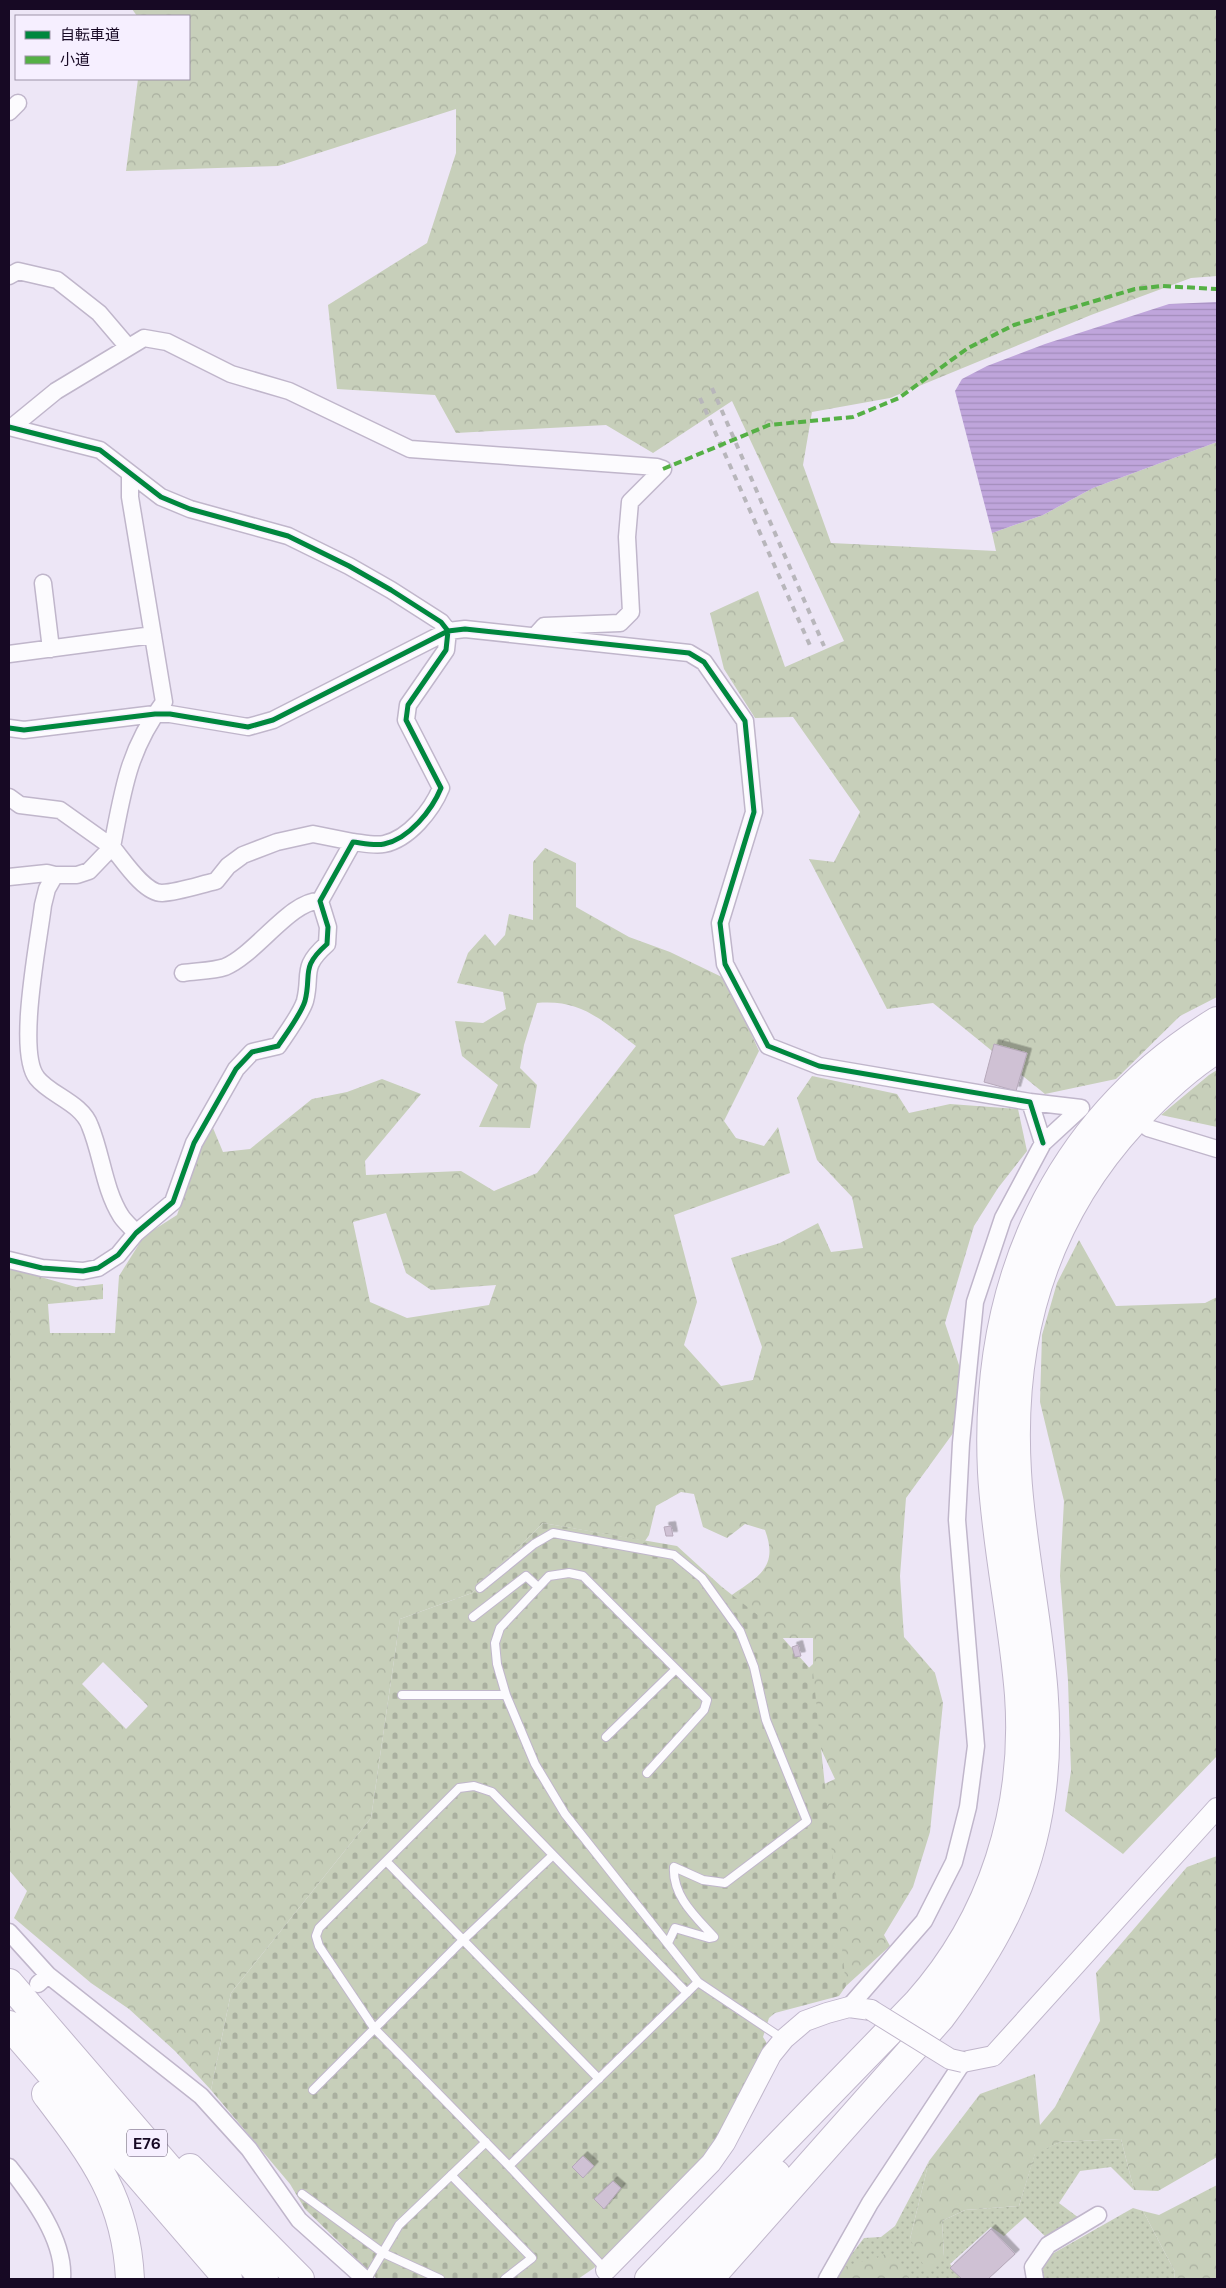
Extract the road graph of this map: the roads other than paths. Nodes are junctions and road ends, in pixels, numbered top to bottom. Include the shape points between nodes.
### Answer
1 (9, 276) edge
2 (128, 347) junction
3 (10, 427) edge
4 (130, 474) junction
5 (43, 583) dead end
6 (448, 631) junction
7 (153, 635) junction
8 (535, 636) junction
9 (51, 649) junction
10 (9, 654) edge
11 (156, 714) junction
12 (9, 728) edge
13 (9, 797) edge
14 (353, 842) junction
15 (112, 847) junction
16 (55, 876) junction
17 (9, 877) edge
18 (320, 901) junction
19 (183, 973) dead end
20 (1217, 1021) edge
21 (1217, 1049) edge
22 (1030, 1102) junction
23 (1148, 1128) dead end
24 (1043, 1143) junction
25 (1217, 1149) edge
26 (136, 1233) junction
27 (9, 1260) edge
28 (538, 1587) junction
29 (480, 1588) dead end
30 (473, 1617) dead end
31 (676, 1669) junction
32 (402, 1695) dead end
33 (506, 1695) junction
34 (606, 1737) dead end
35 (647, 1773) dead end
36 (1217, 1808) edge
37 (552, 1856) junction
38 (386, 1861) junction
39 (9, 1932) edge
40 (463, 1940) junction
41 (668, 1943) junction
42 (950, 1963) junction
43 (698, 1982) junction
44 (9, 1983) edge
45 (39, 1989) junction
46 (687, 1994) junction
47 (849, 2007) junction
48 (9, 2025) edge
49 (374, 2028) junction
50 (784, 2039) junction
51 (9, 2044) edge
52 (911, 2052) junction
53 (963, 2062) junction
54 (598, 2079) junction
55 (313, 2090) dead end
56 (486, 2142) junction
57 (509, 2166) junction
58 (9, 2167) edge
59 (451, 2175) junction
60 (302, 2194) dead end
61 (1098, 2215) dead end
62 (383, 2253) junction
63 (601, 2275) edge
64 (62, 2279) edge
65 (130, 2279) edge
66 (228, 2279) edge
67 (264, 2279) edge
68 (300, 2279) edge
69 (366, 2279) edge
70 (440, 2279) edge
71 (505, 2279) edge
72 (649, 2279) edge
73 (683, 2279) edge
74 (708, 2279) edge
75 (726, 2279) edge
76 (827, 2279) edge
77 (1035, 2279) edge

1 - 2 street via 18,271 58,280 99,313
2 - 3 street via 56,391
2 - 8 street via 144,338 167,342 231,374 289,391 410,450 663,469 630,502 627,537 631,612 620,623 544,626
3 - 4 street via 100,450
4 - 6 street via 161,497 190,509 288,536 349,566 441,622
4 - 7 street via 130,497
5 - 9 street
6 - 8 street via 465,629
6 - 11 street via 273,720 248,727
6 - 14 street via 446,650 408,705 406,720 437,777 441,788 438,795 412,830 399,840 382,845
7 - 9 street
7 - 11 street via 164,702
8 - 22 street via 689,653 704,662 745,721 754,812 720,924 725,964 768,1046 819,1066
9 - 10 street
11 - 12 street via 24,730
11 - 15 street via 145,728 125,776
13 - 15 street via 20,805 60,810
14 - 15 street via 313,834 277,842 243,855 228,866 216,882 162,893 144,885
14 - 18 street
15 - 16 street via 89,871
16 - 17 street via 47,873
16 - 26 street via 43,905 27,1035 29,1058 36,1078 78,1110 90,1124 105,1178 121,1216
18 - 19 street via 301,905 248,953 225,967
18 - 26 street via 328,927 327,944 308,969 305,1002 278,1046 252,1052 236,1069 194,1143 173,1202
20 - 42 highway via 1162,1060 1097,1123 1048,1197 1014,1275 996,1362 991,1419 992,1474 1019,1696 1017,1791 1009,1833 994,1878 977,1918
21 - 52 highway via 1146,1107 1118,1139 1069,1209 1037,1283 1021,1357 1016,1419 1017,1472 1044,1694 1046,1746 1041,1795 1019,1886 1000,1929 972,1975
22 - 24 street
22 - 24 street via 1081,1108
23 - 25 street
24 - 47 street via 1003,1218 975,1302 960,1443 957,1520 976,1746 968,1807 954,1862 924,1921
26 - 27 street via 118,1255 98,1268 42,1268
28 - 30 lane via 526,1576
28 - 31 lane via 549,1576 570,1573 583,1576
28 - 33 lane via 500,1628 495,1643
29 - 41 lane via 534,1544 553,1533 674,1555 702,1578 740,1631 754,1666 766,1720 807,1821 725,1883 704,1880 674,1866 673,1879 687,1907 714,1937 675,1928
31 - 34 lane
31 - 35 lane via 707,1700 704,1710
32 - 33 lane
33 - 41 lane via 535,1764 565,1814
36 - 53 street via 993,2056
37 - 38 lane via 492,1792 474,1786 459,1788
37 - 40 lane
37 - 46 lane
38 - 40 lane
38 - 49 lane via 319,1928 316,1936 319,1946
39 - 45 street
40 - 49 lane
40 - 54 lane
41 - 43 lane
42 - 72 highway via 918,2003
42 - 73 highway via 888,2048
43 - 46 lane
43 - 50 lane
44 - 45 highway, E76
45 - 67 highway, E76
45 - 68 highway
45 - 69 street via 201,2096 249,2149 299,2220
46 - 54 lane
47 - 50 street via 805,2021
47 - 53 street, bridge via 871,2010 950,2059
48 - 66 highway, E76
49 - 55 lane
49 - 56 lane
50 - 63 street via 771,2055 716,2156
51 - 65 highway via 102,2172 124,2227
52 - 74 highway
52 - 75 highway
53 - 76 street via 870,2203
54 - 57 lane
56 - 57 lane
56 - 59 lane
57 - 63 lane
58 - 64 street via 49,2227 63,2268
59 - 62 lane via 399,2225
59 - 71 lane via 532,2258
60 - 62 lane
61 - 77 street via 1048,2245 1033,2266
62 - 69 lane
62 - 70 lane

